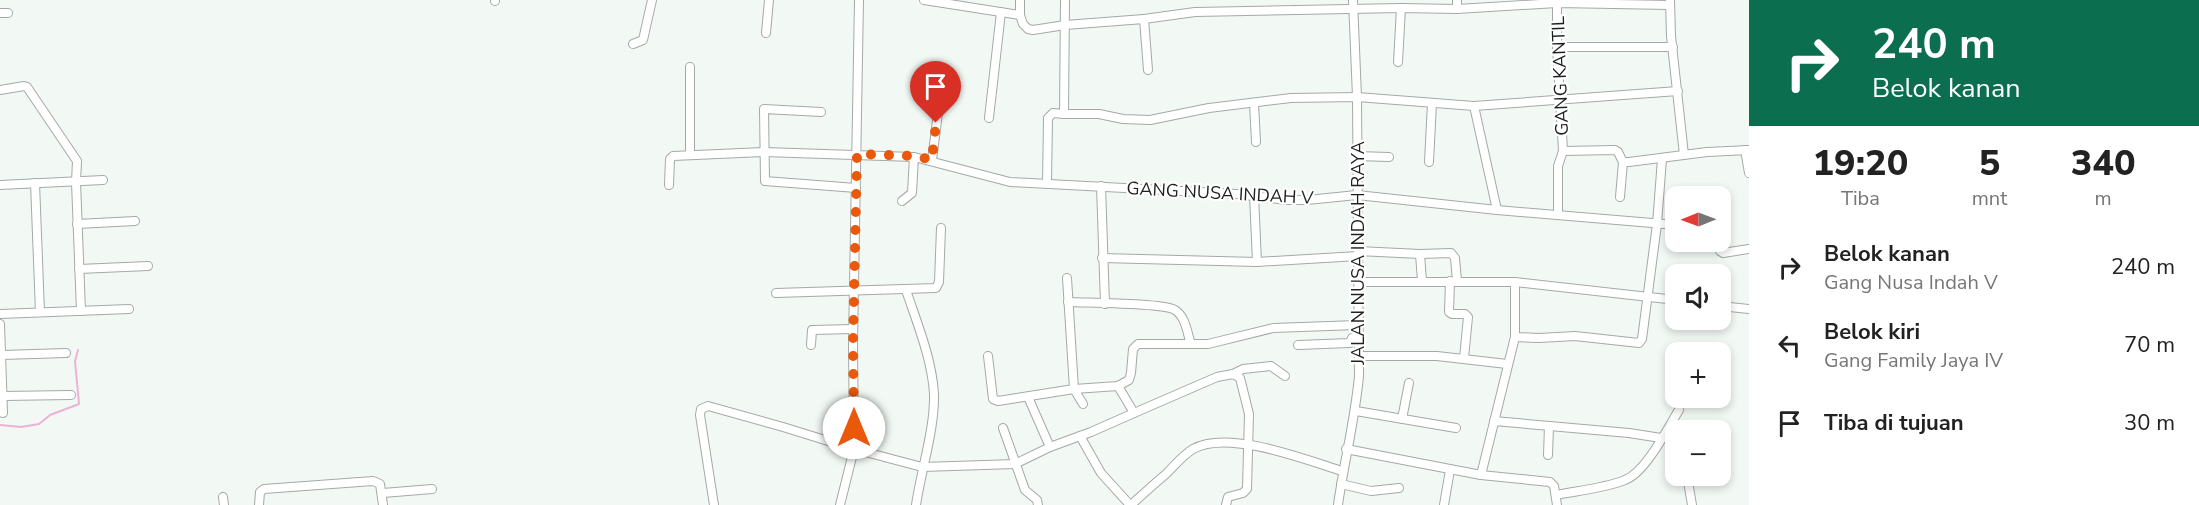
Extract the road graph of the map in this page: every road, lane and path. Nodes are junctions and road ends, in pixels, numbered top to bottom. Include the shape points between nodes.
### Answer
1 (652, 0) edge
2 (769, 0) edge
3 (859, 0) edge
4 (924, 0) edge
5 (1020, 0) edge
6 (1065, 0) edge
7 (1557, 2) edge
8 (1600, 2) edge
9 (1670, 2) edge
10 (1354, 4) edge
11 (1457, 5) edge
12 (1401, 8) junction
13 (1001, 12) junction
14 (1020, 15) junction
15 (1144, 19) junction
16 (1065, 25) junction
17 (766, 33) dead end
18 (633, 44) dead end
19 (1672, 46) junction
20 (1557, 47) junction
21 (1398, 62) dead end
22 (690, 67) dead end
23 (1148, 70) dead end
24 (0, 90) edge
25 (1678, 91) junction
26 (1357, 97) junction
27 (1561, 99) junction
28 (1254, 103) junction
29 (1432, 103) junction
30 (939, 105) dead end
31 (1474, 106) junction
32 (821, 112) dead end
33 (1064, 114) junction
34 (989, 118) dead end
35 (1256, 142) dead end
36 (1747, 150) edge
37 (1563, 151) junction
38 (765, 152) junction
39 (690, 154) junction
40 (857, 154) junction
41 (1684, 155) junction
42 (915, 156) junction
43 (1357, 156) junction
44 (1389, 157) dead end
45 (1662, 159) junction
46 (932, 160) junction
47 (1429, 162) dead end
48 (1623, 162) junction
49 (1749, 173) edge
50 (104, 180) dead end
51 (76, 182) junction
52 (35, 183) junction
53 (1047, 183) junction
54 (0, 185) edge
55 (669, 185) dead end
56 (1101, 186) junction
57 (856, 188) junction
58 (1254, 195) junction
59 (1358, 195) junction
60 (1620, 197) dead end
61 (902, 201) dead end
62 (1497, 210) junction
63 (1558, 215) junction
64 (135, 221) dead end
65 (78, 224) junction
66 (1657, 224) junction
67 (1665, 224) edge
68 (941, 228) dead end
69 (1749, 249) edge
70 (1731, 252) edge
71 (1358, 253) junction
72 (1420, 254) junction
73 (1102, 258) junction
74 (1257, 262) junction
75 (148, 266) dead end
76 (79, 268) junction
77 (1067, 278) dead end
78 (1422, 281) junction
79 (1453, 281) junction
80 (1358, 282) junction
81 (1515, 282) junction
82 (906, 290) junction
83 (854, 291) junction
84 (776, 293) dead end
85 (1647, 296) junction
86 (1665, 298) edge
87 (1068, 302) junction
88 (1105, 304) junction
89 (1731, 307) edge
90 (129, 309) dead end
91 (1749, 309) edge
92 (81, 310) junction
93 (40, 312) junction
94 (0, 314) edge
95 (0, 324) edge
96 (1357, 325) junction
97 (853, 329) junction
98 (1358, 337) junction
99 (1515, 337) junction
100 (1191, 344) junction
101 (811, 345) dead end
102 (1298, 345) dead end
103 (66, 353) dead end
104 (2, 355) junction
105 (988, 356) dead end
106 (1359, 356) junction
107 (1464, 358) junction
108 (1507, 364) junction
109 (1233, 374) junction
110 (1285, 376) dead end
111 (1409, 383) dead end
112 (1118, 386) junction
113 (1074, 389) junction
114 (71, 395) dead end
115 (3, 396) junction
116 (1028, 397) junction
117 (1083, 404) dead end
118 (1679, 410) dead end
119 (1356, 411) junction
120 (1134, 412) junction
121 (3, 414) dead end
122 (1402, 419) junction
123 (1673, 420) edge
124 (1494, 421) junction
125 (1549, 426) junction
126 (1003, 428) dead end
127 (1456, 428) dead end
128 (1665, 432) edge
129 (1080, 436) junction
130 (1661, 438) junction
131 (1249, 445) junction
132 (1050, 447) junction
133 (854, 449) junction
134 (1346, 449) junction
135 (1548, 456) dead end
136 (1015, 464) junction
137 (922, 467) junction
138 (1450, 470) junction
139 (1342, 471) junction
140 (1480, 475) junction
141 (1341, 484) junction
142 (1689, 486) edge
143 (1399, 488) dead end
144 (432, 489) dead end
145 (1555, 491) junction
146 (383, 493) junction
147 (259, 505) edge
148 (383, 505) edge
149 (714, 505) edge
150 (840, 505) edge
151 (916, 505) edge
152 (1038, 505) edge
153 (1131, 505) edge
154 (1226, 505) edge
155 (1338, 505) edge
156 (1444, 505) edge
157 (1557, 505) edge
158 (1692, 505) edge

1 - 18 street via 643,40
2 - 17 street
3 - 40 street
4 - 13 street
5 - 14 street
6 - 16 street
7 - 8 street
7 - 11 street
7 - 20 street, GANG KANTIL
8 - 9 street
9 - 19 street
10 - 12 street
10 - 15 street via 1196,12
10 - 26 street, JALAN NUSA INDAH RAYA
11 - 12 street
12 - 21 street
13 - 14 street
13 - 34 street
14 - 16 street via 1028,29
15 - 16 street
15 - 23 street
16 - 33 street
19 - 20 street
19 - 25 street
20 - 27 street, GANG KANTIL
22 - 39 street
24 - 51 street via 27,87 77,161
25 - 27 street
25 - 41 street
26 - 28 street
26 - 29 street
26 - 43 street, JALAN NUSA INDAH RAYA
27 - 31 street
27 - 37 street, GANG KANTIL
28 - 33 street via 1150,120
28 - 35 street
29 - 31 street
29 - 47 street
30 - 46 street
31 - 62 street
32 - 38 street via 765,109
33 - 53 street via 1050,115
36 - 41 street
36 - 49 street
37 - 48 street via 1615,150
37 - 63 street, GANG KANTIL via 1558,166
38 - 39 street, GANG NUSA INDAH V
38 - 40 street, GANG NUSA INDAH V
38 - 57 street via 766,182
39 - 55 street via 670,157
40 - 42 street, GANG NUSA INDAH V
40 - 57 street
41 - 45 street
42 - 46 street, GANG NUSA INDAH V
42 - 61 street via 912,193
43 - 44 street
43 - 59 street, JALAN NUSA INDAH RAYA
45 - 48 street
45 - 66 street
46 - 53 street, GANG NUSA INDAH V via 1010,182
48 - 60 street
50 - 51 street
51 - 52 street
51 - 65 street
52 - 54 street
52 - 93 street
53 - 56 street, GANG NUSA INDAH V
56 - 58 street, GANG NUSA INDAH V
56 - 73 street
57 - 83 street
58 - 59 street, GANG NUSA INDAH V via 1295,200
58 - 74 street
59 - 62 street, GANG NUSA INDAH V
59 - 71 street, JALAN NUSA INDAH RAYA
62 - 63 street, GANG NUSA INDAH V
63 - 66 street, GANG NUSA INDAH V
64 - 65 street
65 - 76 street
66 - 67 street, GANG NUSA INDAH V
66 - 85 street
68 - 82 street via 938,285 932,289
69 - 70 street
71 - 72 street
71 - 74 street
71 - 80 street, JALAN NUSA INDAH RAYA
72 - 78 street
72 - 79 street via 1451,253 1455,258
73 - 74 street
73 - 88 street
75 - 76 street
76 - 92 street
77 - 87 street
78 - 79 street
78 - 80 street
79 - 81 street
79 - 107 street via 1449,312 1468,316
80 - 96 street, JALAN NUSA INDAH RAYA
81 - 85 street
81 - 99 street
82 - 83 street
82 - 137 street via 934,394
83 - 84 street
83 - 97 street
85 - 86 street
85 - 99 street via 1639,343 1575,336
87 - 88 street
87 - 113 street
88 - 100 street via 1175,310 1182,317
89 - 91 street
90 - 92 street
92 - 93 street
93 - 94 street
95 - 104 street
96 - 98 street, JALAN NUSA INDAH RAYA
96 - 100 street via 1273,328 1208,344
97 - 101 street via 812,330
97 - 133 street
98 - 102 street via 1350,343
98 - 106 street, JALAN NUSA INDAH RAYA
99 - 108 street
100 - 112 street via 1134,346 1129,380
103 - 104 street
104 - 115 street
105 - 116 street via 994,400
106 - 107 street
106 - 119 street, JALAN NUSA INDAH RAYA
107 - 108 street
108 - 124 street
109 - 110 street via 1271,366
109 - 120 street
109 - 131 street via 1240,378 1250,414
111 - 122 street
112 - 113 street
112 - 120 street
113 - 116 street
113 - 117 street
114 - 115 street
115 - 121 street
116 - 132 street
118 - 123 street
119 - 122 street
119 - 134 street, JALAN NUSA INDAH RAYA
120 - 129 street
122 - 127 street
124 - 125 street
124 - 140 street
125 - 130 street
125 - 135 street
126 - 136 street
128 - 130 street
129 - 132 street
129 - 153 street via 1101,473
130 - 145 street via 1626,480
131 - 139 street
131 - 153 street via 1199,446
131 - 154 street via 1246,490 1228,497
132 - 136 street
133 - 137 street
133 - 149 street via 708,406 701,409
133 - 150 street
134 - 138 street
134 - 139 street, JALAN NUSA INDAH RAYA
136 - 137 street
136 - 152 street via 1026,490
137 - 151 street
138 - 140 street
138 - 156 street
139 - 141 street, JALAN NUSA INDAH RAYA
140 - 145 street via 1550,482
141 - 143 street via 1371,491
141 - 155 street, JALAN NUSA INDAH RAYA
142 - 158 street
144 - 146 street
145 - 157 street
146 - 147 street via 380,484 373,481 264,489
146 - 148 street

